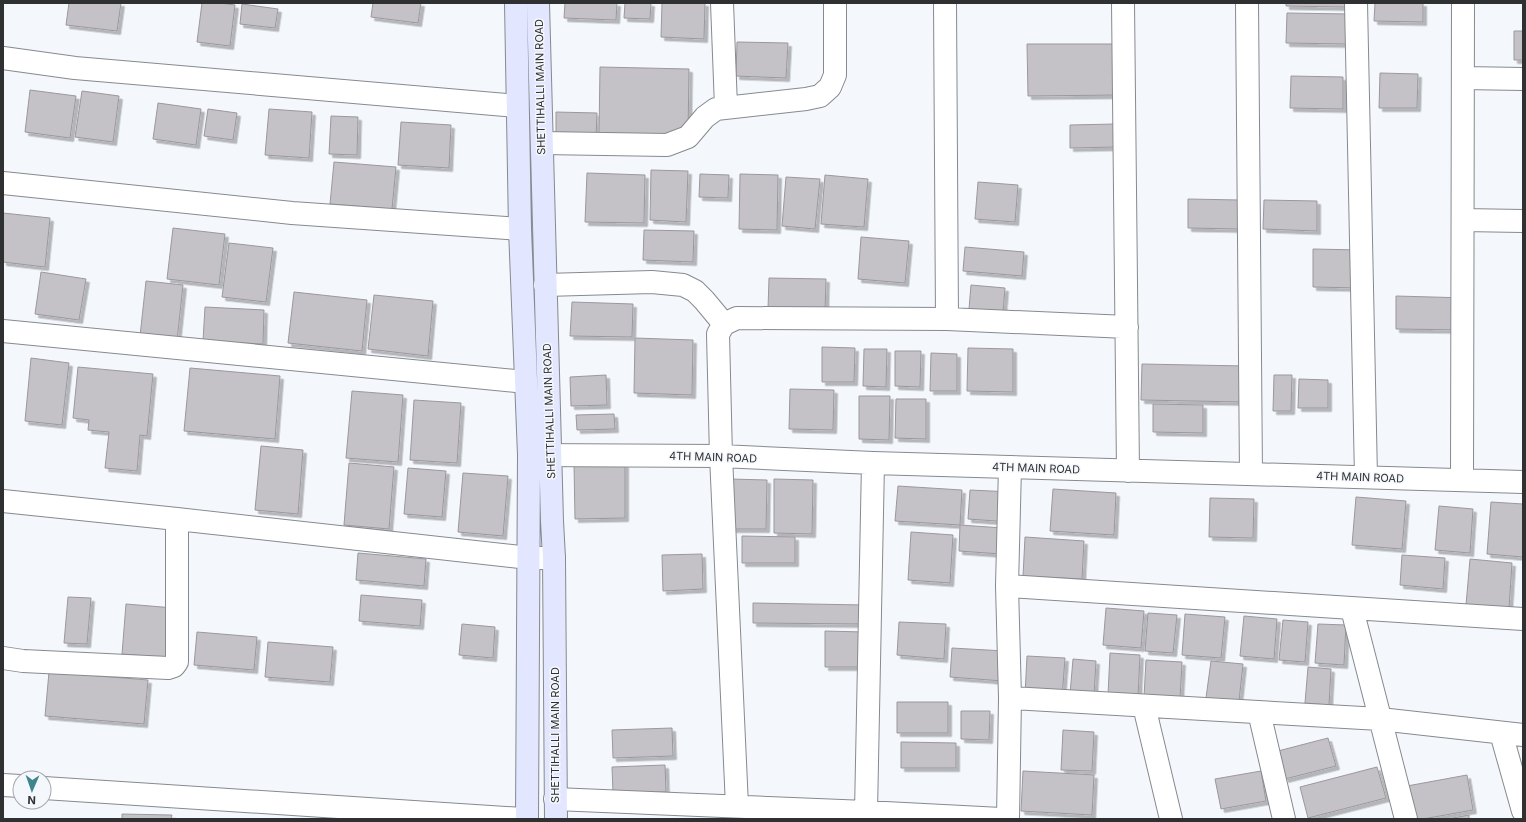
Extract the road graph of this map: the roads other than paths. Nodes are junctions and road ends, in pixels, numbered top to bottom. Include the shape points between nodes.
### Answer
1 (516, 3) edge
2 (538, 3) edge
3 (722, 3) edge
4 (835, 3) edge
5 (945, 3) edge
6 (1123, 3) edge
7 (1247, 3) edge
8 (1356, 3) edge
9 (1463, 3) edge
10 (3, 58) edge
11 (1463, 78) junction
12 (1523, 79) edge
13 (517, 106) junction
14 (726, 107) junction
15 (542, 143) junction
16 (3, 183) edge
17 (1463, 220) junction
18 (1523, 222) edge
19 (520, 229) junction
20 (545, 285) junction
21 (947, 319) junction
22 (724, 324) junction
23 (1127, 327) junction
24 (3, 331) edge
25 (526, 382) junction
26 (539, 454) junction
27 (721, 456) junction
28 (873, 463) junction
29 (1010, 467) junction
30 (1128, 471) junction
31 (1251, 474) junction
32 (1366, 477) junction
33 (1462, 480) junction
34 (1523, 482) edge
35 (3, 501) edge
36 (177, 519) junction
37 (529, 558) junction
38 (554, 558) junction
39 (1007, 586) junction
40 (1352, 609) junction
41 (1523, 619) edge
42 (3, 658) edge
43 (1010, 698) junction
44 (1144, 706) junction
45 (1259, 712) junction
46 (1380, 719) junction
47 (1501, 733) junction
48 (1523, 735) edge
49 (52, 789) edge
50 (737, 806) junction
51 (556, 809) edge
52 (1523, 811) edge
53 (866, 812) junction
54 (523, 819) edge
55 (527, 819) edge
56 (1001, 819) edge
57 (1008, 819) edge
58 (1171, 819) edge
59 (1284, 819) edge
60 (1406, 819) edge

1 - 13 main road, SHETTIHALLI MAIN ROAD
2 - 15 main road, SHETTIHALLI MAIN ROAD
3 - 14 street
4 - 14 street via 835,75 830,87 820,96 806,99
5 - 21 street
6 - 23 street
7 - 31 street
8 - 32 street
9 - 11 street
10 - 13 street via 75,68
11 - 12 street
11 - 17 street
13 - 19 main road, SHETTIHALLI MAIN ROAD
14 - 15 street via 716,109 705,117 688,137 667,145
15 - 20 main road, SHETTIHALLI MAIN ROAD
16 - 19 street via 292,213
17 - 18 street
17 - 33 street
19 - 25 main road, SHETTIHALLI MAIN ROAD
20 - 22 street via 652,282 683,285 704,300
20 - 26 main road, SHETTIHALLI MAIN ROAD
21 - 22 street via 737,318
21 - 23 street
22 - 27 street via 718,334
23 - 30 street
24 - 25 street
25 - 26 main road, SHETTIHALLI MAIN ROAD
26 - 27 street, 4TH MAIN ROAD
26 - 37 main road, SHETTIHALLI MAIN ROAD
26 - 38 main road, SHETTIHALLI MAIN ROAD
27 - 28 street, 4TH MAIN ROAD
27 - 50 street
28 - 29 street, 4TH MAIN ROAD
28 - 53 street
29 - 30 street, 4TH MAIN ROAD
29 - 39 street
30 - 31 street, 4TH MAIN ROAD
31 - 32 street, 4TH MAIN ROAD
32 - 33 street, 4TH MAIN ROAD
33 - 34 street, 4TH MAIN ROAD
35 - 36 street
36 - 37 street
36 - 42 street via 177,662 174,666 160,668
37 - 38 street
37 - 55 main road, SHETTIHALLI MAIN ROAD
38 - 51 main road, SHETTIHALLI MAIN ROAD
39 - 40 street
39 - 43 street
40 - 41 street
40 - 46 street
43 - 44 street
43 - 57 street
44 - 45 street
44 - 58 street
45 - 46 street
45 - 59 street
46 - 47 street
46 - 60 street
47 - 48 street
47 - 52 street
49 - 54 street
50 - 51 street
50 - 53 street
53 - 56 street

